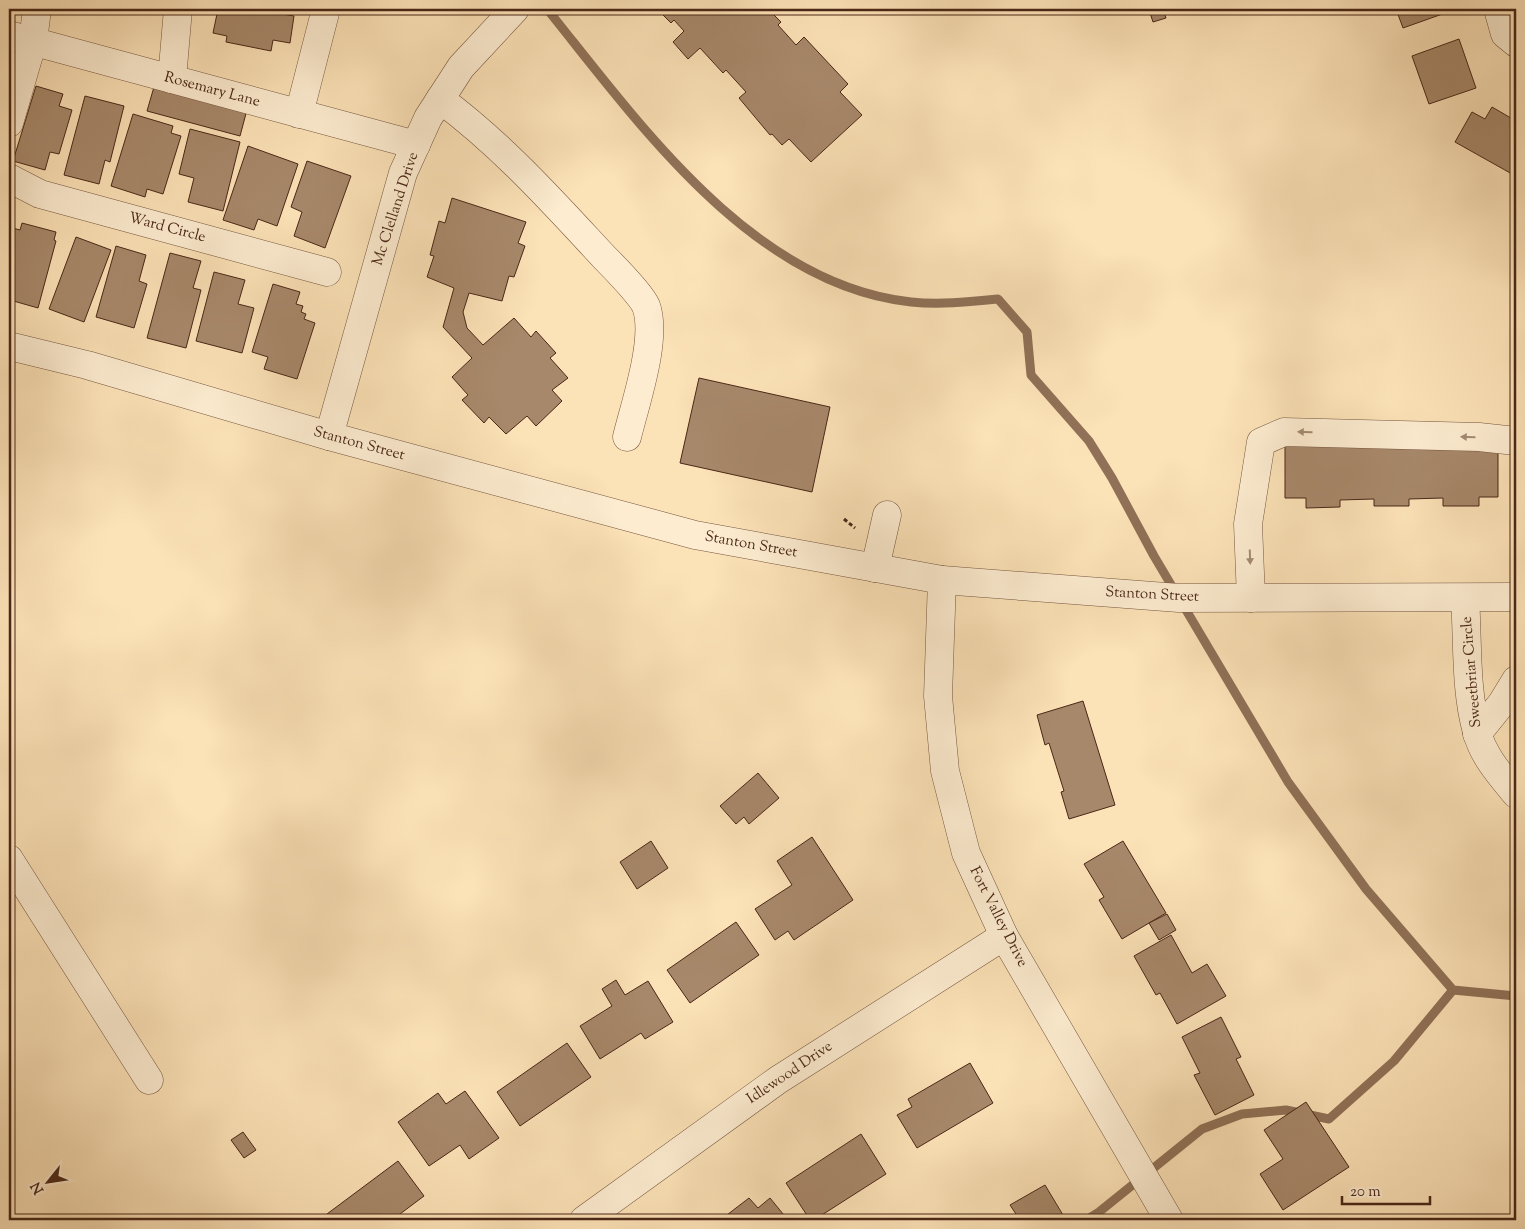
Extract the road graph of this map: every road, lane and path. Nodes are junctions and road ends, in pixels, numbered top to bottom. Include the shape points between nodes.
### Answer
1 (37, 9) edge
2 (178, 9) edge
3 (326, 9) edge
4 (515, 9) edge
5 (1498, 9) edge
6 (21, 38) edge
7 (1516, 43) edge
8 (172, 79) junction
9 (440, 99) junction
10 (299, 114) junction
11 (9, 123) edge
12 (416, 145) junction
13 (9, 178) edge
14 (327, 272) dead end
15 (9, 346) edge
16 (329, 436) junction
17 (627, 437) dead end
18 (1516, 440) edge
19 (887, 516) dead end
20 (875, 568) junction
21 (942, 580) junction
22 (1251, 598) junction
23 (1465, 598) junction
24 (1516, 598) edge
25 (1516, 680) edge
26 (1477, 734) junction
27 (1516, 794) edge
28 (9, 859) edge
29 (1004, 936) junction
30 (149, 1080) dead end
31 (584, 1220) edge
32 (1170, 1220) edge

1 - 6 street
2 - 8 street
3 - 10 street
4 - 9 street, Mc Clelland Drive via 461,67
5 - 7 street via 1505,34
6 - 8 street, Rosemary Lane
6 - 11 street
8 - 10 street, Rosemary Lane
9 - 12 street, Mc Clelland Drive
9 - 17 street via 513,160 646,306 650,334
10 - 12 street, Rosemary Lane
12 - 16 street, Mc Clelland Drive via 403,173
13 - 14 street, Ward Circle via 40,194
15 - 16 street, Stanton Street via 87,365
16 - 20 street, Stanton Street via 695,535
18 -> 22 street via 1284,432 1261,442 1248,524
19 - 20 street
20 - 21 street, Stanton Street
21 - 22 street, Stanton Street via 1179,598
21 - 29 street, Fort Valley Drive via 938,696 945,772 966,853
22 - 23 street, Stanton Street
23 - 24 street, Stanton Street
23 - 26 street, Sweetbriar Circle via 1471,701
25 - 26 street
26 - 27 street, Sweetbriar Circle via 1497,772
28 - 30 street
29 - 31 street, Idlewood Drive via 778,1080
29 - 32 street, Fort Valley Drive

